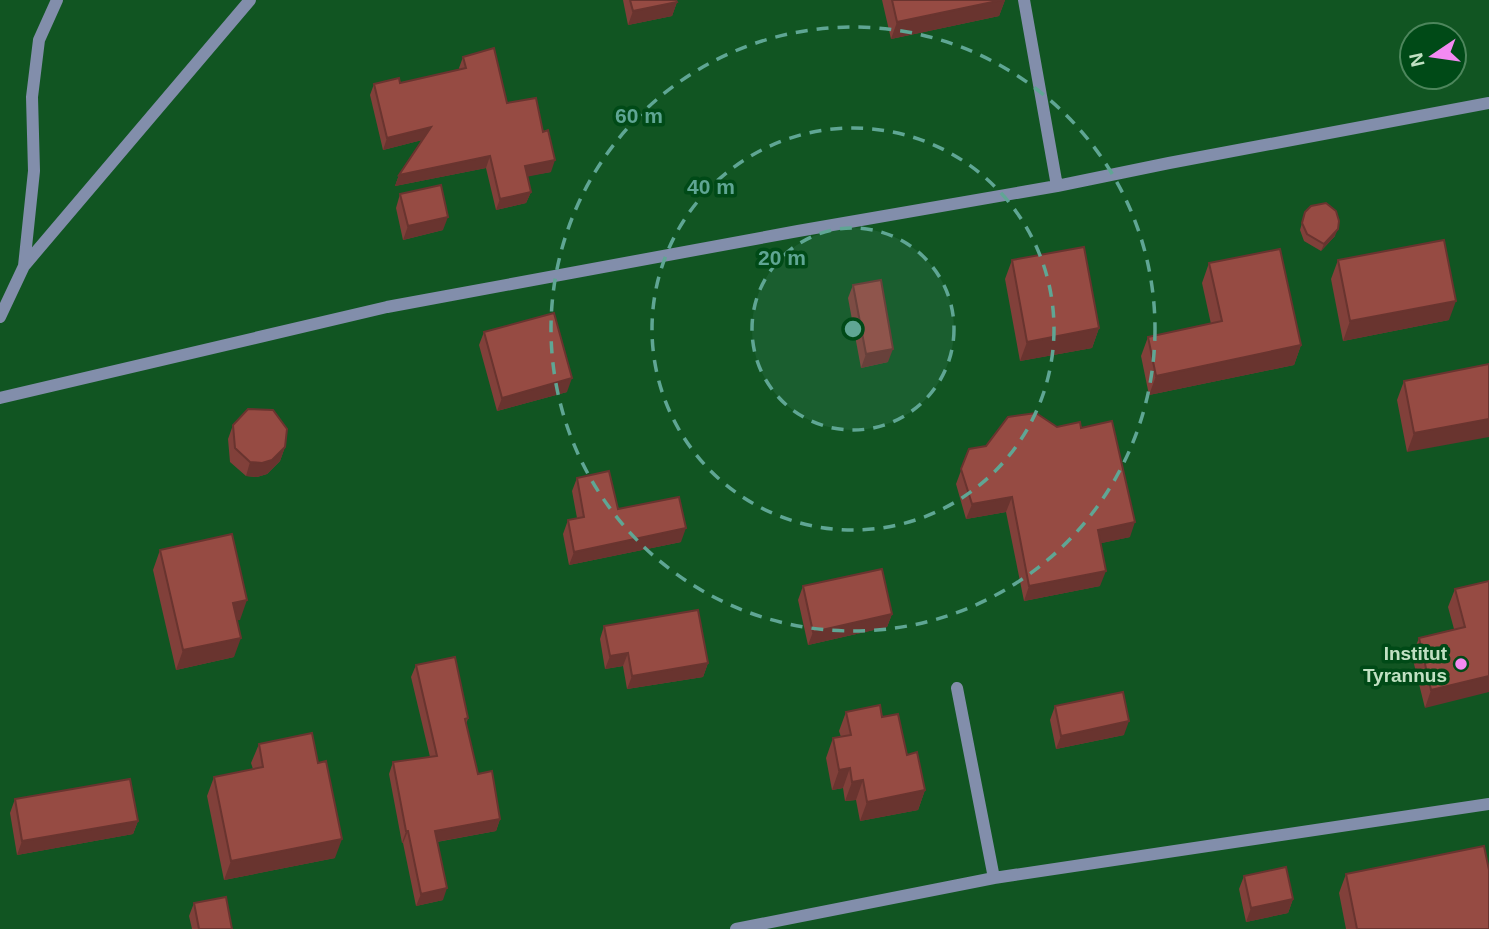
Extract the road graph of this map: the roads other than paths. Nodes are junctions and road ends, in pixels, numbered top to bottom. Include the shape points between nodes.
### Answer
1 (57, 0) edge
2 (250, 0) edge
3 (1024, 0) edge
4 (1489, 103) edge
5 (1057, 186) junction
6 (24, 266) junction
7 (0, 317) edge
8 (0, 398) edge
9 (957, 688) dead end
10 (1489, 804) edge
11 (994, 878) junction
12 (736, 929) edge

1 - 6 street via 39,40 32,97 34,171
2 - 6 street
3 - 5 street
4 - 5 street
5 - 8 street via 387,307
6 - 7 street
9 - 11 street
10 - 11 street
11 - 12 street

